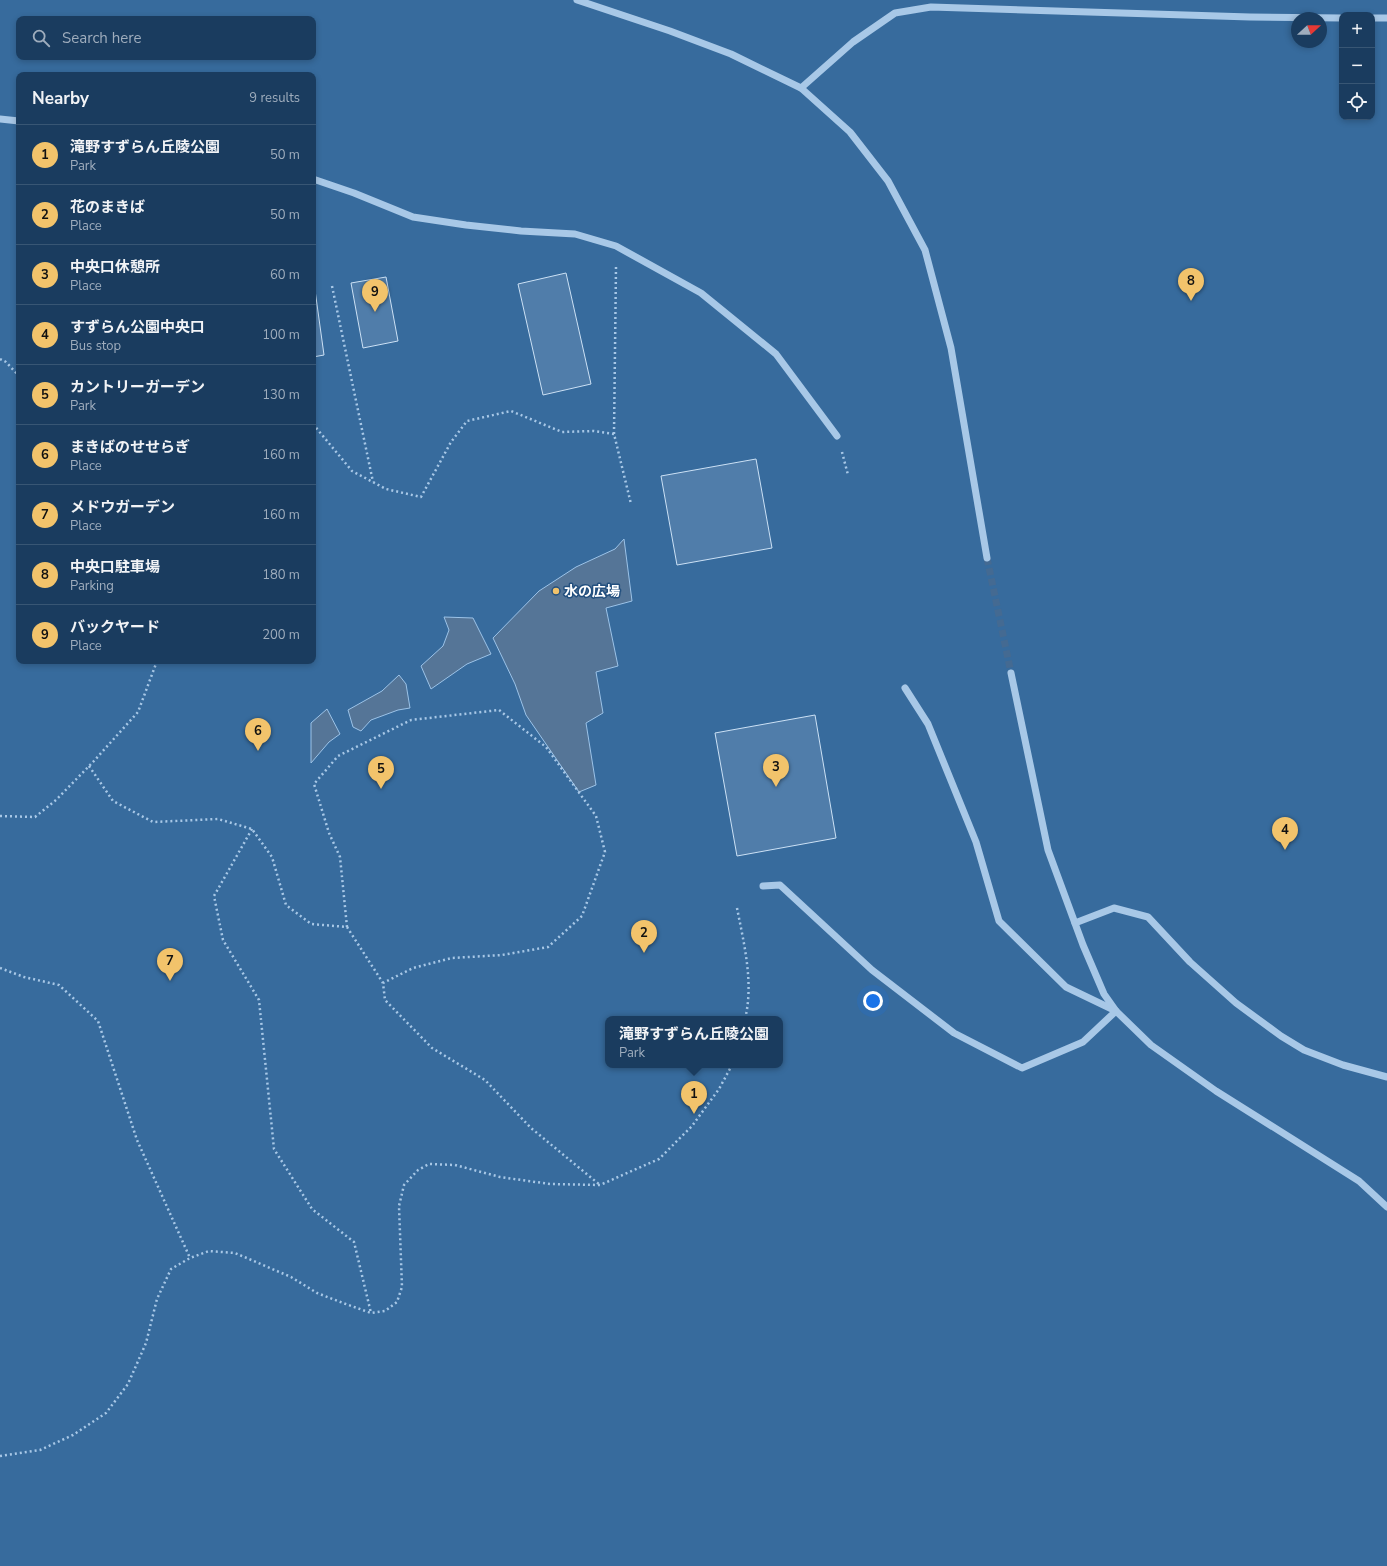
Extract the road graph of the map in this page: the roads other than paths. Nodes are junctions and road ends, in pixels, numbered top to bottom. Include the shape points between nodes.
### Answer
1 (577, 0) edge
2 (1339, 18) edge
3 (1375, 18) edge
4 (1387, 18) edge
5 (801, 88) junction
6 (0, 119) edge
7 (16, 120) edge
8 (316, 180) edge
9 (837, 436) dead end
10 (988, 558) tunnel mouth
11 (1012, 673) tunnel mouth
12 (905, 688) dead end
13 (764, 886) dead end
14 (1075, 923) junction
15 (1116, 1011) junction
16 (1387, 1077) edge
17 (1387, 1207) edge

1 - 5 street via 670,30 731,54
2 - 5 street via 931,7 895,13 853,42
3 - 4 street
5 - 10 street via 850,132 888,181 925,250 951,348
6 - 7 street
8 - 9 street via 413,217 521,231 575,234 616,246 702,293 776,354
11 - 14 street via 1048,850
12 - 15 street via 928,724 976,842 999,921 1066,988
13 - 15 street via 780,885 872,970 954,1033 1022,1068 1084,1042
14 - 15 street via 1104,994
14 - 16 street via 1114,908 1148,917 1190,962 1236,1003 1281,1036 1304,1050 1343,1065
15 - 17 street via 1151,1045 1216,1091 1359,1181

